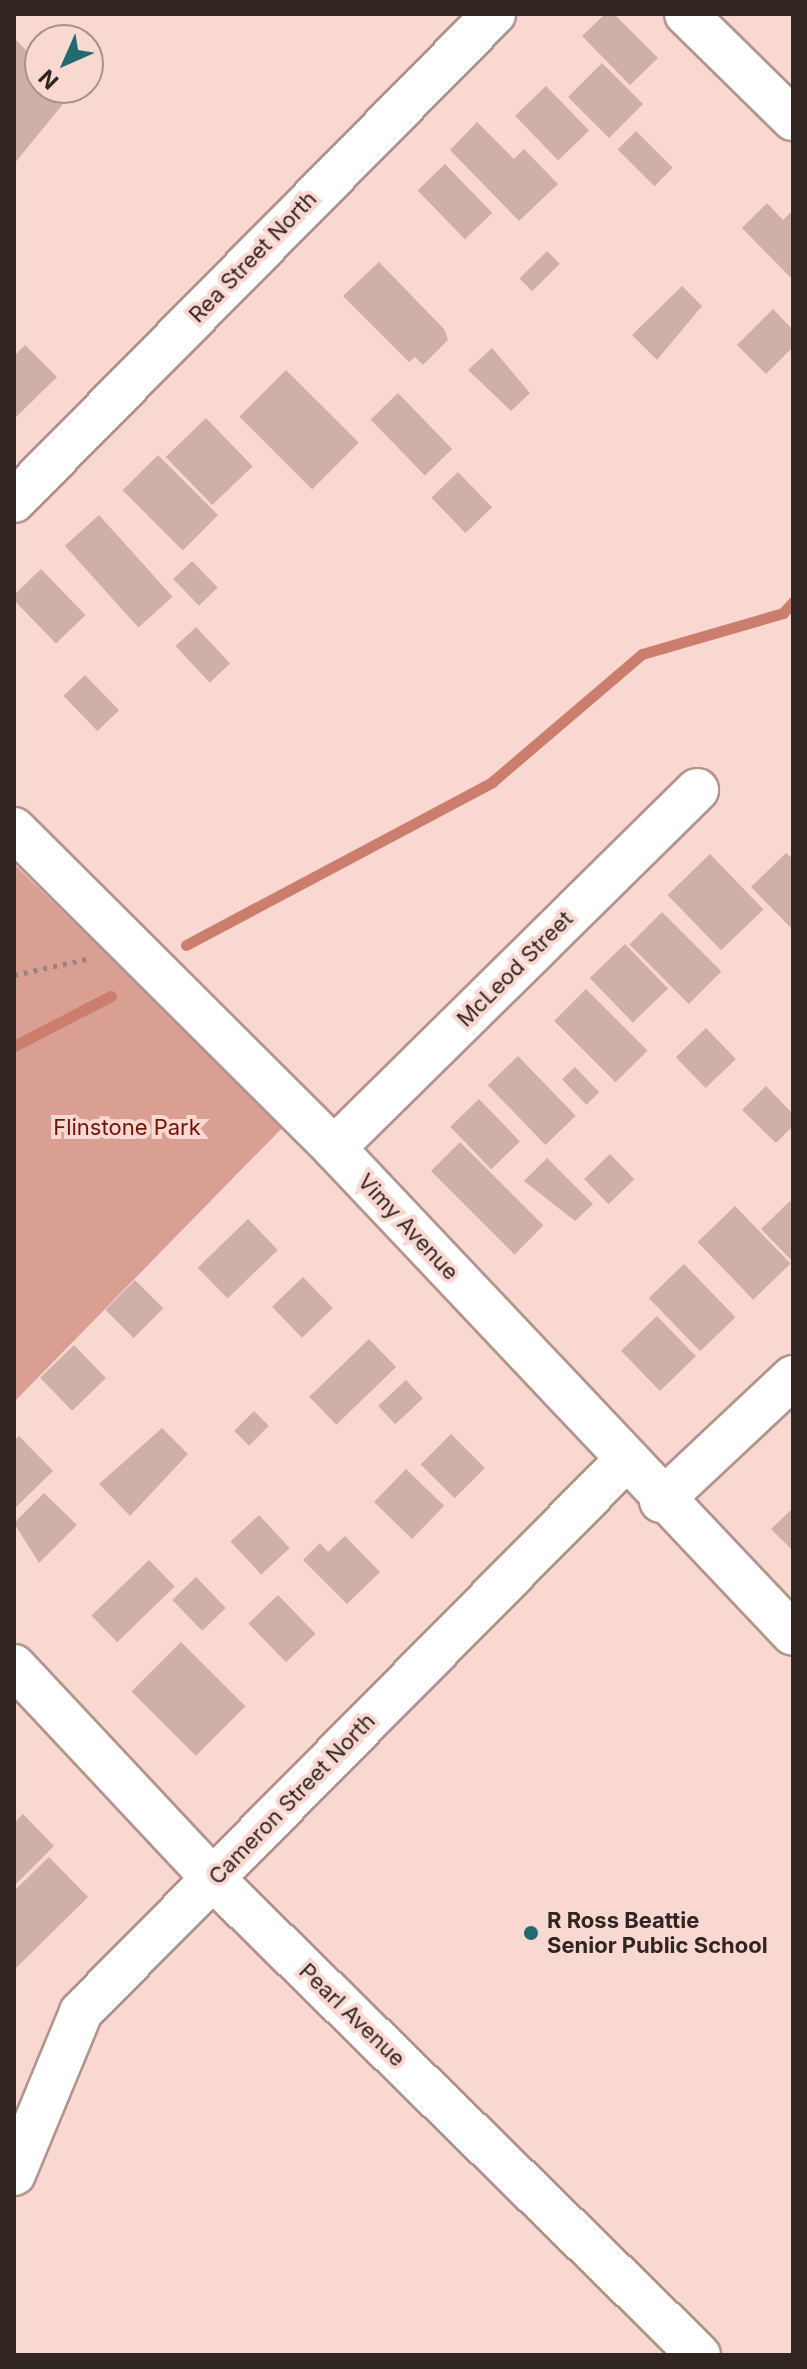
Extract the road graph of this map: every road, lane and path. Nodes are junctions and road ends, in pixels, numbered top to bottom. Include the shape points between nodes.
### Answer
1 (494, 14) edge
2 (686, 14) edge
3 (793, 119) edge
4 (14, 501) edge
5 (697, 790) dead end
6 (14, 829) edge
7 (135, 948) junction
8 (14, 975) edge
9 (334, 1148) junction
10 (793, 1377) edge
11 (625, 1461) junction
12 (661, 1501) junction
13 (793, 1634) edge
14 (14, 1666) edge
15 (213, 1879) junction
16 (14, 2174) edge
17 (699, 2355) edge

1 - 4 street, Rea Street North
2 - 3 street
5 - 9 street, McLeod Street
6 - 7 street, Vimy Avenue
7 - 8 path
7 - 9 street, Vimy Avenue
9 - 11 street, Vimy Avenue
10 - 12 street
11 - 12 street, Vimy Avenue
11 - 15 street, Cameron Street North
12 - 13 street, Vimy Avenue
14 - 15 street, Pearl Avenue
15 - 16 street, Cameron Street North via 81,2012
15 - 17 street, Pearl Avenue

